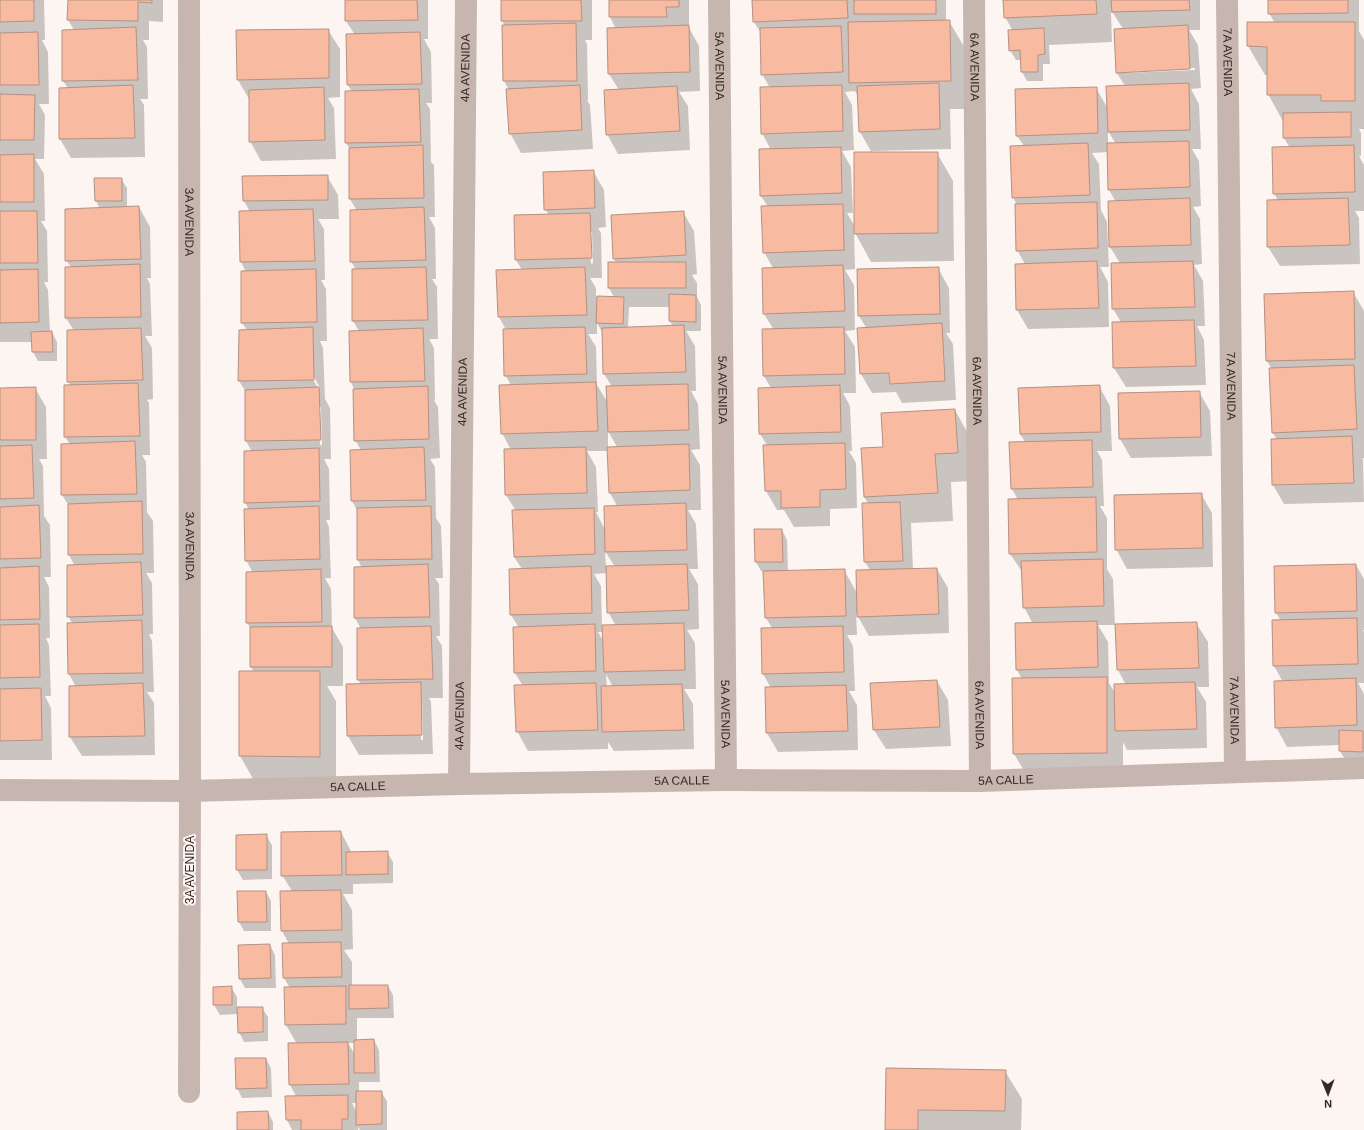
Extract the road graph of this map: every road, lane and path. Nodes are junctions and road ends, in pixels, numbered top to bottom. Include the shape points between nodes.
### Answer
1 (189, 0) edge
2 (466, 0) edge
3 (719, 0) edge
4 (974, 0) edge
5 (1228, 0) edge
6 (1364, 768) edge
7 (1235, 772) junction
8 (726, 780) junction
9 (980, 781) junction
10 (459, 784) junction
11 (0, 790) edge
12 (190, 791) junction
13 (189, 1092) dead end

1 - 12 street, 3A AVENIDA
2 - 10 street, 4A AVENIDA
3 - 8 street, 5A AVENIDA
4 - 9 street, 6A AVENIDA
5 - 7 street, 7A AVENIDA
6 - 7 street, 5A CALLE
7 - 9 street, 5A CALLE
8 - 9 street, 5A CALLE
8 - 10 street, 5A CALLE
10 - 12 street, 5A CALLE
11 - 12 street, 5A CALLE
12 - 13 street, 3A AVENIDA

